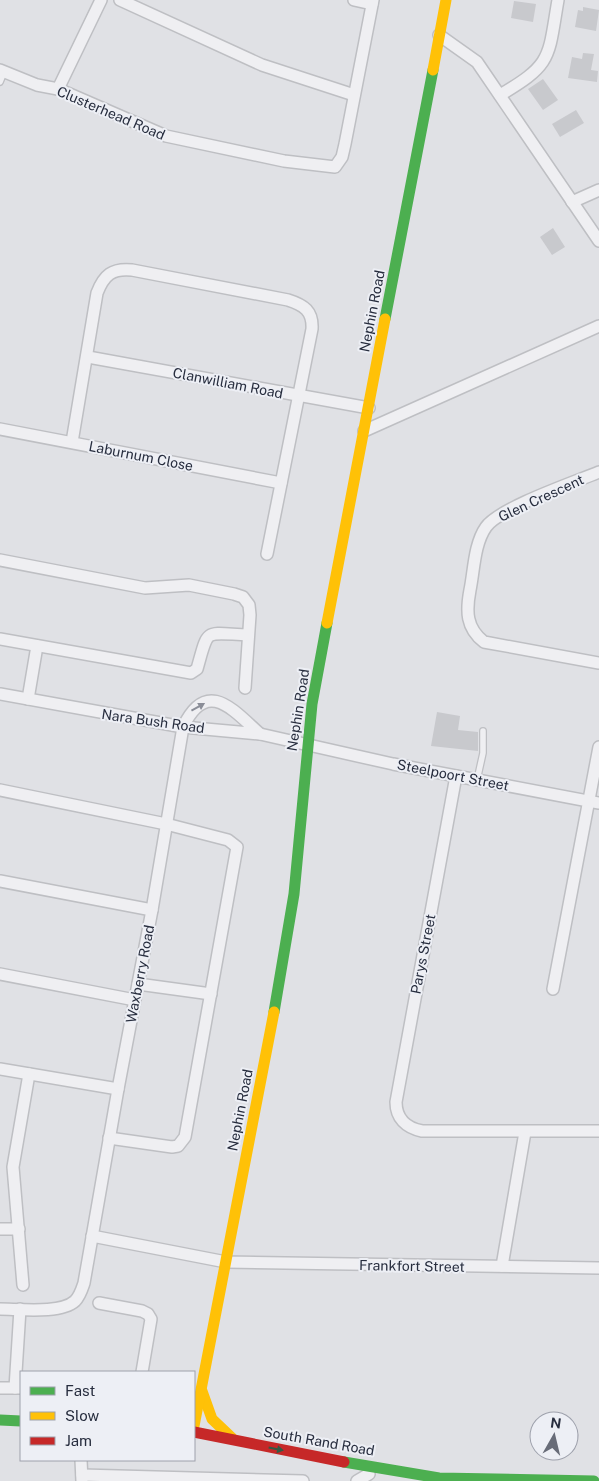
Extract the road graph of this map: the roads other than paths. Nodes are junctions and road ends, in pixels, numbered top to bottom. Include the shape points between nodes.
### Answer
1 (101, 0) edge
2 (120, 0) edge
3 (354, 0) edge
4 (446, 0) edge
5 (558, 0) edge
6 (373, 2) edge
7 (439, 35) junction
8 (1, 75) edge
9 (58, 89) junction
10 (354, 95) junction
11 (500, 95) junction
12 (599, 190) edge
13 (572, 202) junction
14 (599, 241) edge
15 (599, 326) edge
16 (88, 357) junction
17 (298, 396) junction
18 (368, 408) junction
19 (0, 429) edge
20 (364, 431) junction
21 (72, 442) junction
22 (599, 472) edge
23 (281, 483) junction
24 (267, 554) dead end
25 (0, 560) edge
26 (248, 635) junction
27 (0, 639) edge
28 (37, 646) junction
29 (599, 663) edge
30 (245, 688) dead end
31 (0, 694) edge
32 (28, 699) junction
33 (183, 727) junction
34 (483, 731) dead end
35 (260, 734) junction
36 (307, 745) junction
37 (599, 747) edge
38 (456, 776) junction
39 (477, 780) junction
40 (0, 790) edge
41 (594, 802) edge
42 (166, 824) junction
43 (0, 881) edge
44 (152, 910) junction
45 (0, 974) edge
46 (138, 984) junction
47 (553, 989) dead end
48 (211, 994) junction
49 (135, 1000) junction
50 (0, 1068) edge
51 (29, 1074) junction
52 (118, 1089) junction
53 (599, 1131) edge
54 (525, 1132) junction
55 (109, 1138) junction
56 (0, 1229) edge
57 (19, 1229) junction
58 (92, 1236) junction
59 (226, 1262) junction
60 (502, 1266) junction
61 (599, 1268) edge
62 (23, 1285) dead end
63 (99, 1303) dead end
64 (0, 1309) edge
65 (20, 1309) junction
66 (142, 1371) edge
67 (0, 1388) edge
68 (18, 1388) edge
69 (199, 1393) edge
70 (195, 1419) edge
71 (0, 1420) edge
72 (20, 1421) edge
73 (0, 1428) edge
74 (20, 1428) edge
75 (195, 1432) edge
76 (195, 1443) edge
77 (242, 1443) junction
78 (82, 1461) edge
79 (369, 1474) junction
80 (82, 1478) edge
81 (439, 1478) junction
82 (294, 1481) edge
83 (303, 1481) edge
84 (357, 1481) edge
85 (594, 1481) edge

1 - 9 street
2 - 10 street via 262,65
3 - 6 street
4 - 7 street, Nephin Road
5 - 11 street via 549,51 544,61 525,80
6 - 10 street
7 - 11 street via 477,62
7 - 18 street, Nephin Road
8 - 9 street, Clusterhead Road
9 - 10 street, Clusterhead Road via 166,136 284,161 335,168 342,157
11 - 13 street
12 - 13 street
13 - 14 street
15 - 20 street
16 - 17 street, Clanwilliam Road
16 - 17 street via 97,293 105,277 122,269 288,300 304,306 313,321
16 - 21 street
17 - 18 street, Clanwilliam Road
17 - 23 street
18 - 20 street, Nephin Road
19 - 21 street, Laburnum Close
20 - 36 street, Nephin Road
21 - 23 street, Laburnum Close
22 - 29 street, Glen Crescent via 508,512 486,527 480,539 466,610 472,629 484,642
23 - 24 street
25 - 26 street via 144,588 189,585 234,594 249,604
26 - 28 street via 208,635 204,639 197,669 191,673
26 - 30 street
27 - 28 street
28 - 32 street
31 - 32 street, Nara Bush Road
32 - 33 street, Nara Bush Road
33 - 35 street, Nara Bush Road
33 -> 35 street, Waxberry Road via 191,710 202,703 213,702 235,709
33 - 42 street, Waxberry Road
34 - 39 lane via 483,753
35 - 36 street, Nara Bush Road
36 - 38 street, Steelpoort Street
36 - 59 street, Nephin Road via 294,894
37 - 41 street
38 - 39 street, Steelpoort Street
38 - 54 street, Parys Street via 396,1102 398,1114 409,1127 422,1131
39 - 41 street, Steelpoort Street
40 - 42 street
41 - 47 street
42 - 44 street, Waxberry Road
42 - 48 street via 228,840 236,848
43 - 44 street
44 - 46 street, Waxberry Road
45 - 49 street
46 - 48 street
46 - 49 street, Waxberry Road
48 - 55 street via 183,1143 172,1147
49 - 52 street, Waxberry Road
50 - 51 street
51 - 52 street
51 - 57 street via 13,1167
52 - 55 street, Waxberry Road
53 - 54 street
54 - 60 street
55 - 58 street, Waxberry Road
56 - 57 street
57 - 62 street
58 - 59 street, Frankfort Street
58 - 65 street, Waxberry Road via 80,1294 75,1302 60,1308
59 - 60 street, Frankfort Street
59 - 69 street, Nephin Road
60 - 61 street, Frankfort Street
63 - 66 street via 148,1314 151,1319
64 - 65 street
65 - 68 street
67 - 68 street
69 - 70 street, Nephin Road
69 - 77 street via 217,1427
71 - 72 street
73 - 74 street
75 - 77 street, South Rand Road
76 - 79 street, South Rand Road
77 -> 81 street, South Rand Road
78 - 80 street
79 - 81 street, South Rand Road via 421,1480
79 - 84 street, South Rand Road
80 - 82 street
81 - 85 street, South Rand Road
82 - 83 street

